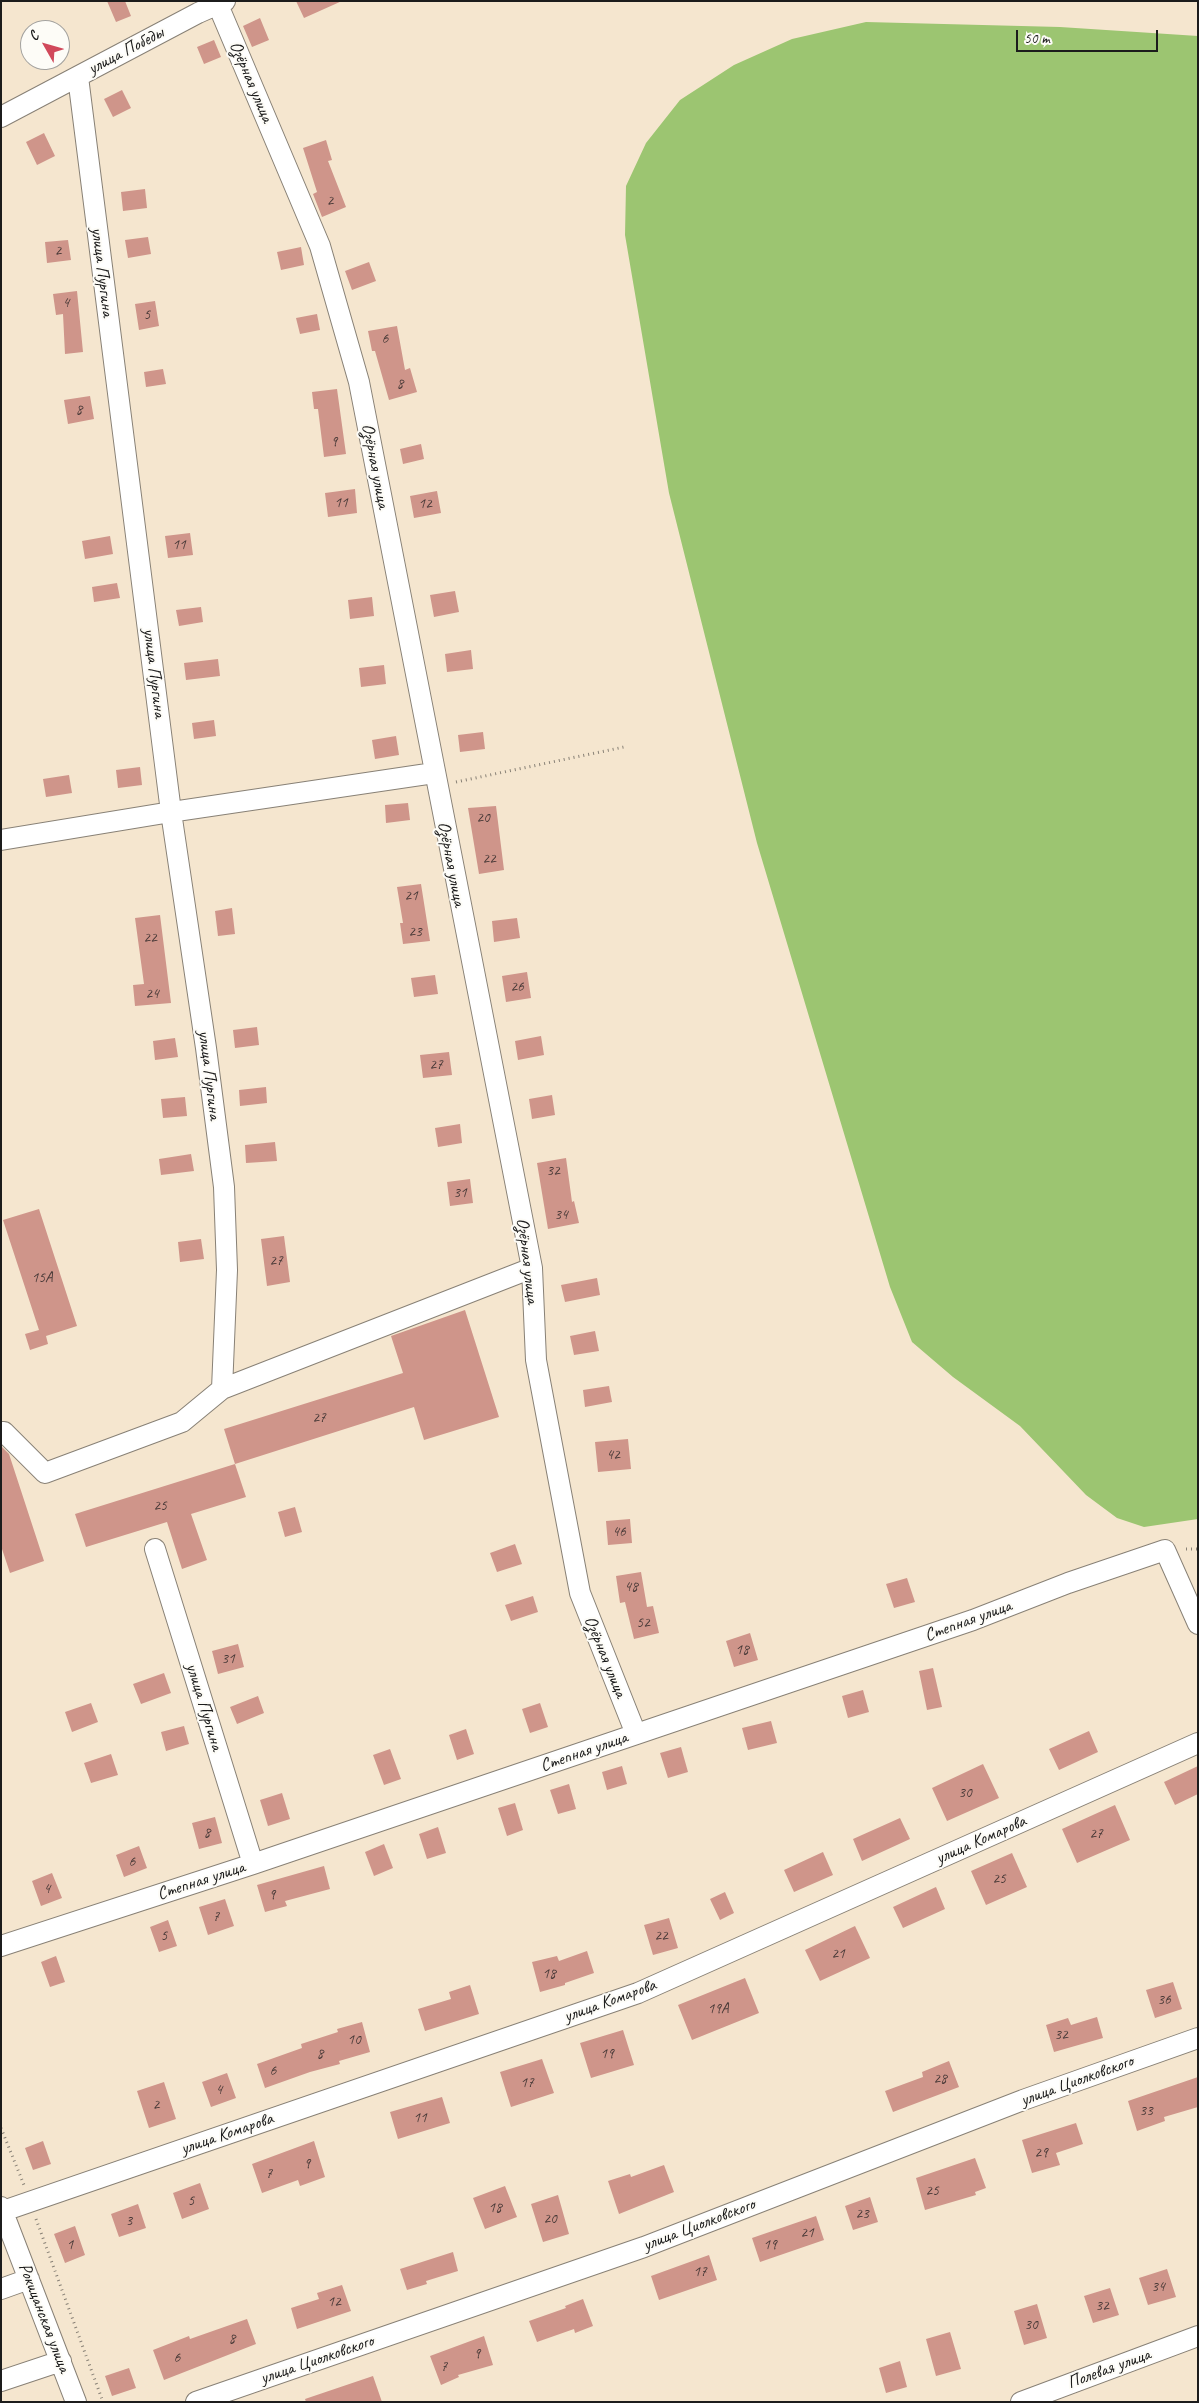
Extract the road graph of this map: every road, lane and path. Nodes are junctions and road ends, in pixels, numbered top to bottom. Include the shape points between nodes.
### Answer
1 (222, 3) edge
2 (195, 7) edge
3 (78, 77) junction
4 (1, 117) edge
5 (624, 746) dead end
6 (435, 780) junction
7 (171, 812) junction
8 (1, 840) edge
9 (532, 1268) junction
10 (222, 1389) junction
11 (1, 1432) edge
12 (155, 1549) dead end
13 (1198, 1624) edge
14 (636, 1734) junction
15 (1198, 1743) edge
16 (253, 1864) junction
17 (1, 1946) edge
18 (1198, 2038) edge
19 (1, 2128) edge
20 (30, 2202) junction
21 (2, 2209) edge
22 (29, 2279) junction
23 (1, 2289) edge
24 (1198, 2336) edge
25 (60, 2361) junction
26 (1, 2381) edge
27 (76, 2402) edge
28 (103, 2402) edge
29 (196, 2402) edge
30 (1021, 2402) edge

1 - 2 street, улица Победы
1 - 6 street, Озёрная улица via 320,246 359,382
2 - 3 street, улица Победы
3 - 4 street, улица Победы
3 - 7 street, улица Пургина
5 - 6 path
6 - 7 street
6 - 9 street, Озёрная улица
7 - 8 street
7 - 10 street, улица Пургина via 224,1187 227,1270
9 - 10 street
9 - 14 street, Озёрная улица via 536,1360 580,1593
10 - 11 street via 182,1422 45,1473
12 - 16 street, улица Пургина
13 - 14 street, Степная улица via 1165,1550 973,1620
14 - 16 street, Степная улица
15 - 20 street, улица Комарова via 638,1993
16 - 17 street, Степная улица
18 - 29 street, улица Циолковского via 1023,2100 644,2247
19 - 20 path
20 - 21 street, улица Комарова
20 - 28 path
21 - 22 street, Рокицанская улица
22 - 23 street
22 - 25 street, Рокицанская улица
24 - 30 street, Полевая улица
25 - 26 street
25 - 27 street, Рокицанская улица

